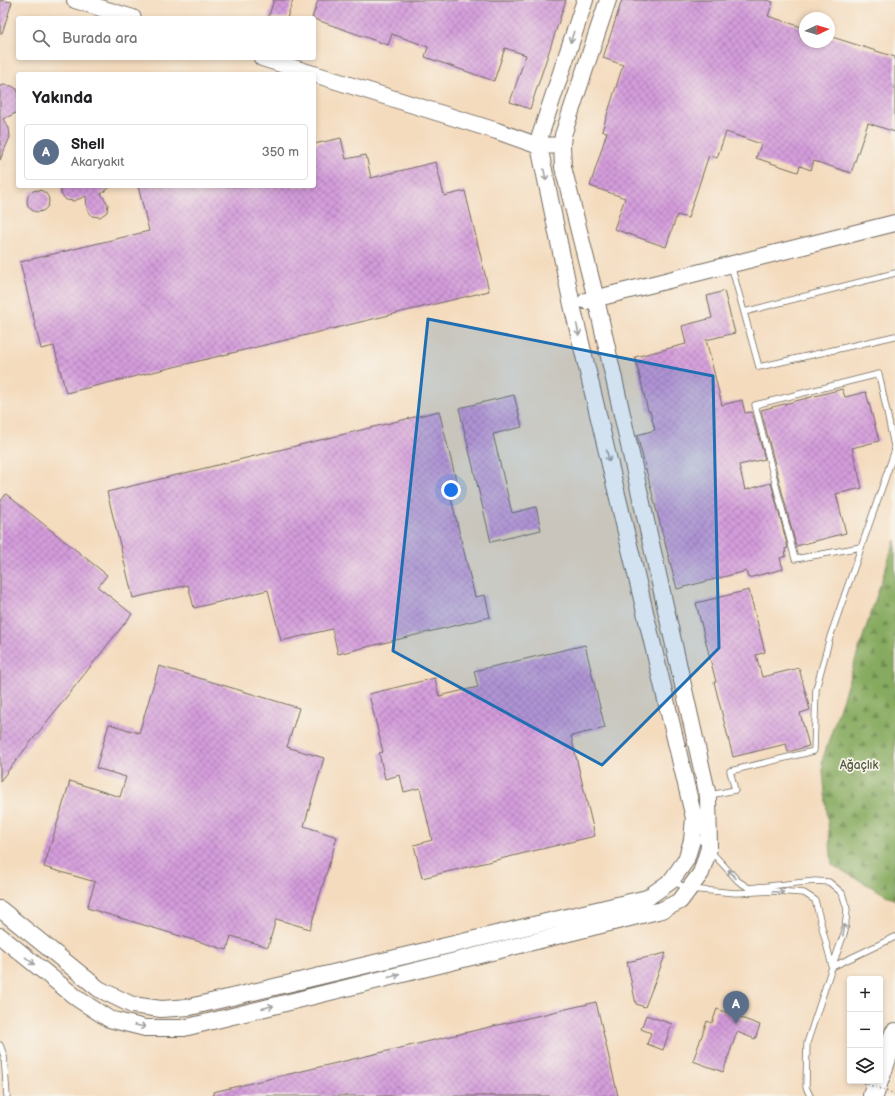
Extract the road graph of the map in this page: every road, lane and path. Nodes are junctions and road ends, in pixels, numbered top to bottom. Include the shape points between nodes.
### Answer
1 (75, 0) edge
2 (585, 0) edge
3 (608, 0) edge
4 (127, 16) edge
5 (268, 60) edge
6 (308, 72) edge
7 (316, 75) edge
8 (562, 145) junction
9 (539, 146) junction
10 (895, 223) edge
11 (731, 265) junction
12 (895, 273) edge
13 (596, 299) junction
14 (572, 305) junction
15 (744, 312) junction
16 (895, 336) edge
17 (895, 450) edge
18 (861, 548) junction
19 (708, 796) junction
20 (693, 832) junction
21 (709, 848) junction
22 (671, 880) junction
23 (689, 889) junction
24 (0, 910) edge
25 (0, 936) edge
26 (895, 937) edge
27 (832, 967) junction
28 (895, 1033) edge
29 (0, 1045) edge
30 (883, 1062) edge
31 (874, 1084) edge
32 (895, 1094) edge
33 (7, 1096) edge
34 (810, 1096) edge

1 - 4 street
2 -> 9 street via 540,136
3 - 8 street via 563,135
5 - 6 street
7 - 9 street
8 - 9 street
8 - 13 street via 563,167
9 -> 14 street
10 - 11 street
11 - 13 street
11 - 15 lane
12 - 15 lane
13 - 14 street
13 - 19 street
14 -> 20 street via 694,818
15 - 16 lane via 760,367
17 - 18 lane
17 - 18 lane via 879,374 755,405 795,559
18 - 19 lane via 830,637 816,689 814,751 730,771 735,790
19 - 21 street
20 - 21 lane
20 - 22 street via 686,860
21 - 23 street via 701,874
27 -> 21 lane via 845,931 847,909 842,893 829,882 815,881 748,888 738,881
22 - 23 lane
22 - 24 street via 647,898 190,1007 161,1009 132,1005 100,989
25 -> 23 street via 78,999 110,1019 145,1028 184,1028 662,910 680,901
23 -> 27 lane via 804,894 815,900
26 - 27 lane
27 - 34 lane via 807,1043 806,1087
28 - 30 highway
29 - 33 lane via 4,1056
31 - 32 path, bridge

